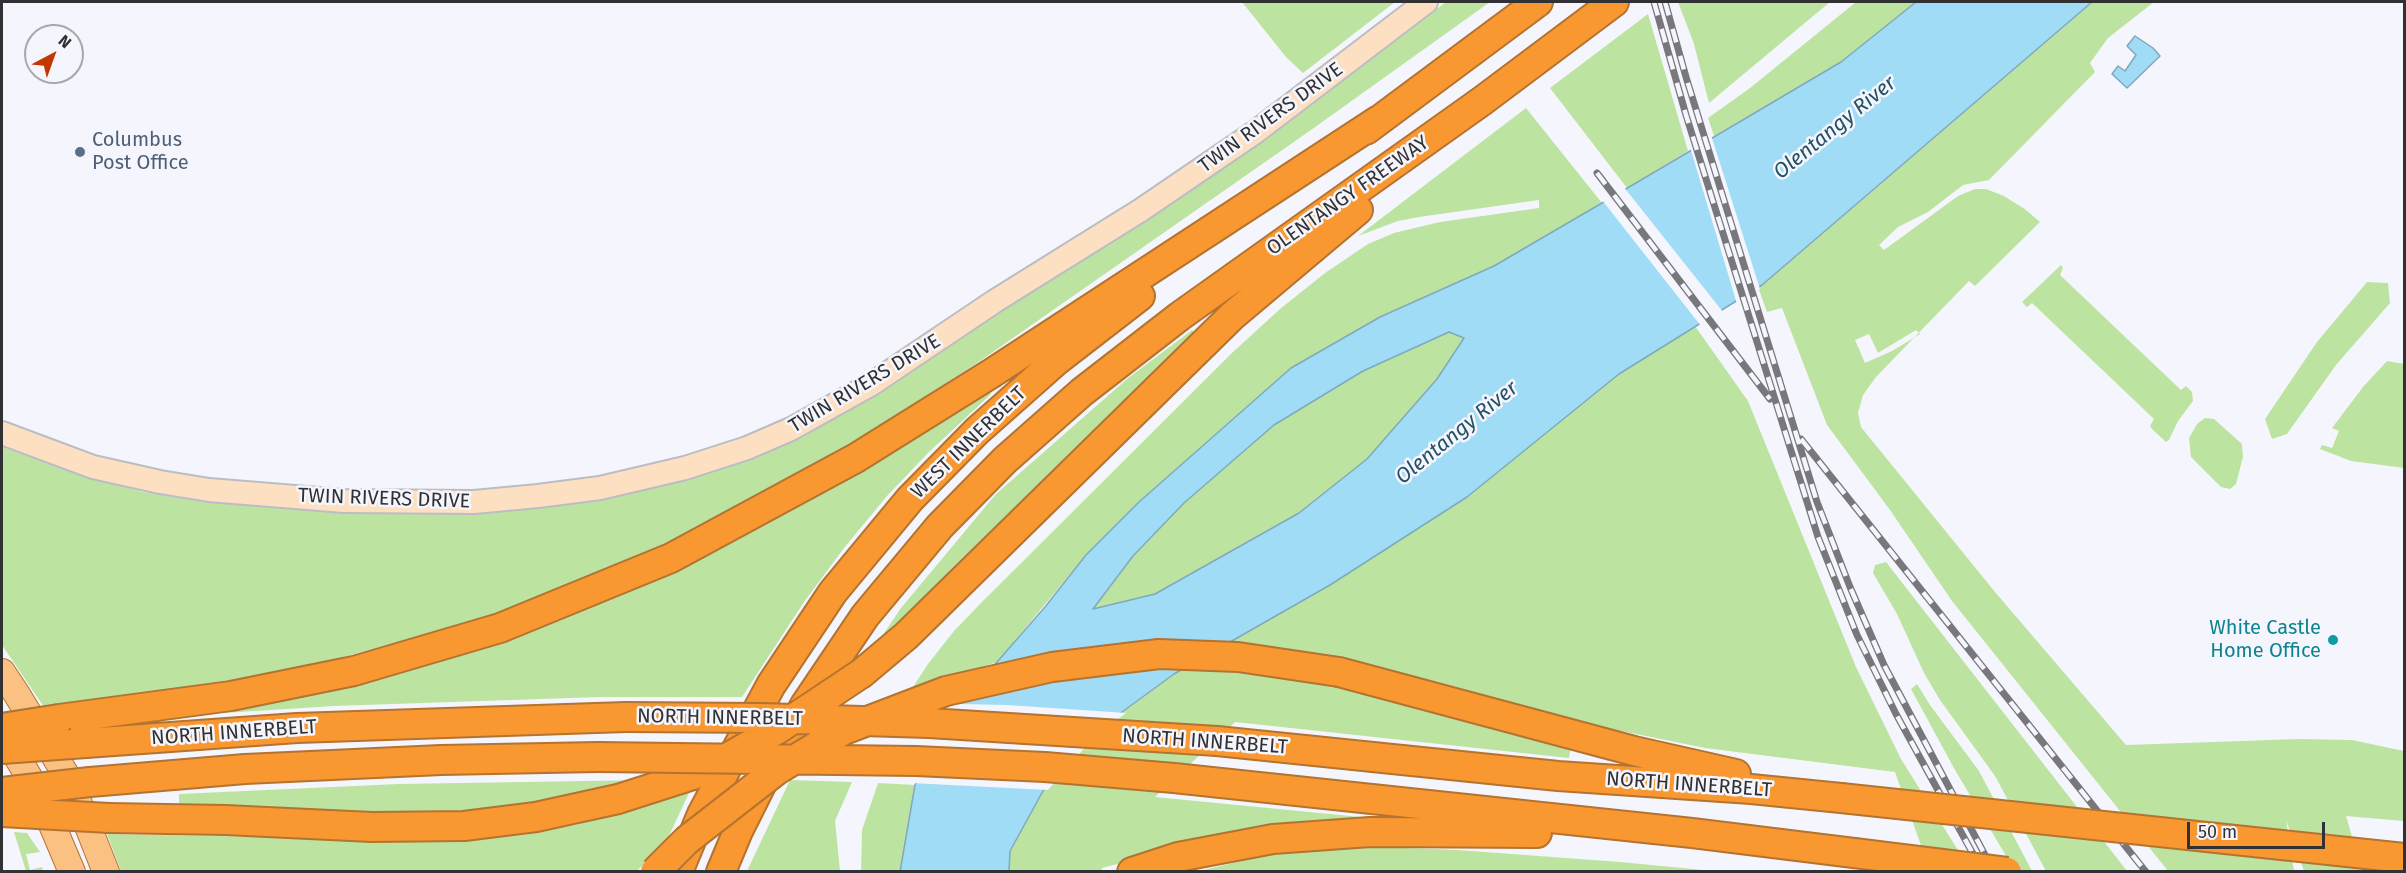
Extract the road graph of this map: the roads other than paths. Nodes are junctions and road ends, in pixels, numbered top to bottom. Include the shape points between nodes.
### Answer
1 (1426, 2) edge
2 (1538, 2) edge
3 (1614, 2) edge
4 (1482, 101) junction
5 (1379, 120) junction
6 (1082, 392) joint
7 (2, 433) edge
8 (2, 672) edge
9 (2, 729) edge
10 (2, 749) edge
11 (2, 792) edge
12 (1841, 798) junction
13 (2, 813) edge
14 (1692, 833) junction
15 (2404, 855) edge
16 (72, 872) edge
17 (106, 872) edge
18 (655, 872) edge
19 (678, 872) edge
20 (721, 872) edge
21 (1132, 872) edge
22 (2007, 872) edge

1 - 7 main road, TWIN RIVERS DRIVE via 1245,140 870,385 791,429 685,468 600,488 527,497 474,502 344,501 160,482 93,466
2 - 5 highway
3 - 4 highway, OLENTANGY FREEWAY
4 - 6 highway, OLENTANGY FREEWAY via 1180,316
4 - 13 highway, bridge via 1232,316 906,636 862,674 778,729 693,775 618,799 537,817 464,826 372,827
5 - 9 highway, bridge via 865,452 671,558 500,628 354,671 231,696
5 - 19 highway, WEST INNERBELT via 1056,361 977,431 910,499 833,592 771,685 702,814
6 - 20 highway, WEST INNERBELT via 940,526 865,616 805,705 738,831
8 - 17 main road via 70,783
9 - 16 main road via 39,794
10 - 12 highway, NORTH INNERBELT, bridge via 309,728 626,717 762,718 929,723 1217,741 1558,776
11 - 14 highway, NORTH INNERBELT, bridge via 245,769 441,760 598,757 916,761 1174,778
12 - 15 highway, NORTH INNERBELT, bridge
12 - 18 highway, bridge via 1634,751 1339,672 1238,657 1159,654 1052,667 946,691 844,730 777,770 687,840
14 - 21 highway via 1371,832 1262,841 1178,857
14 - 22 highway, NORTH INNERBELT, bridge

